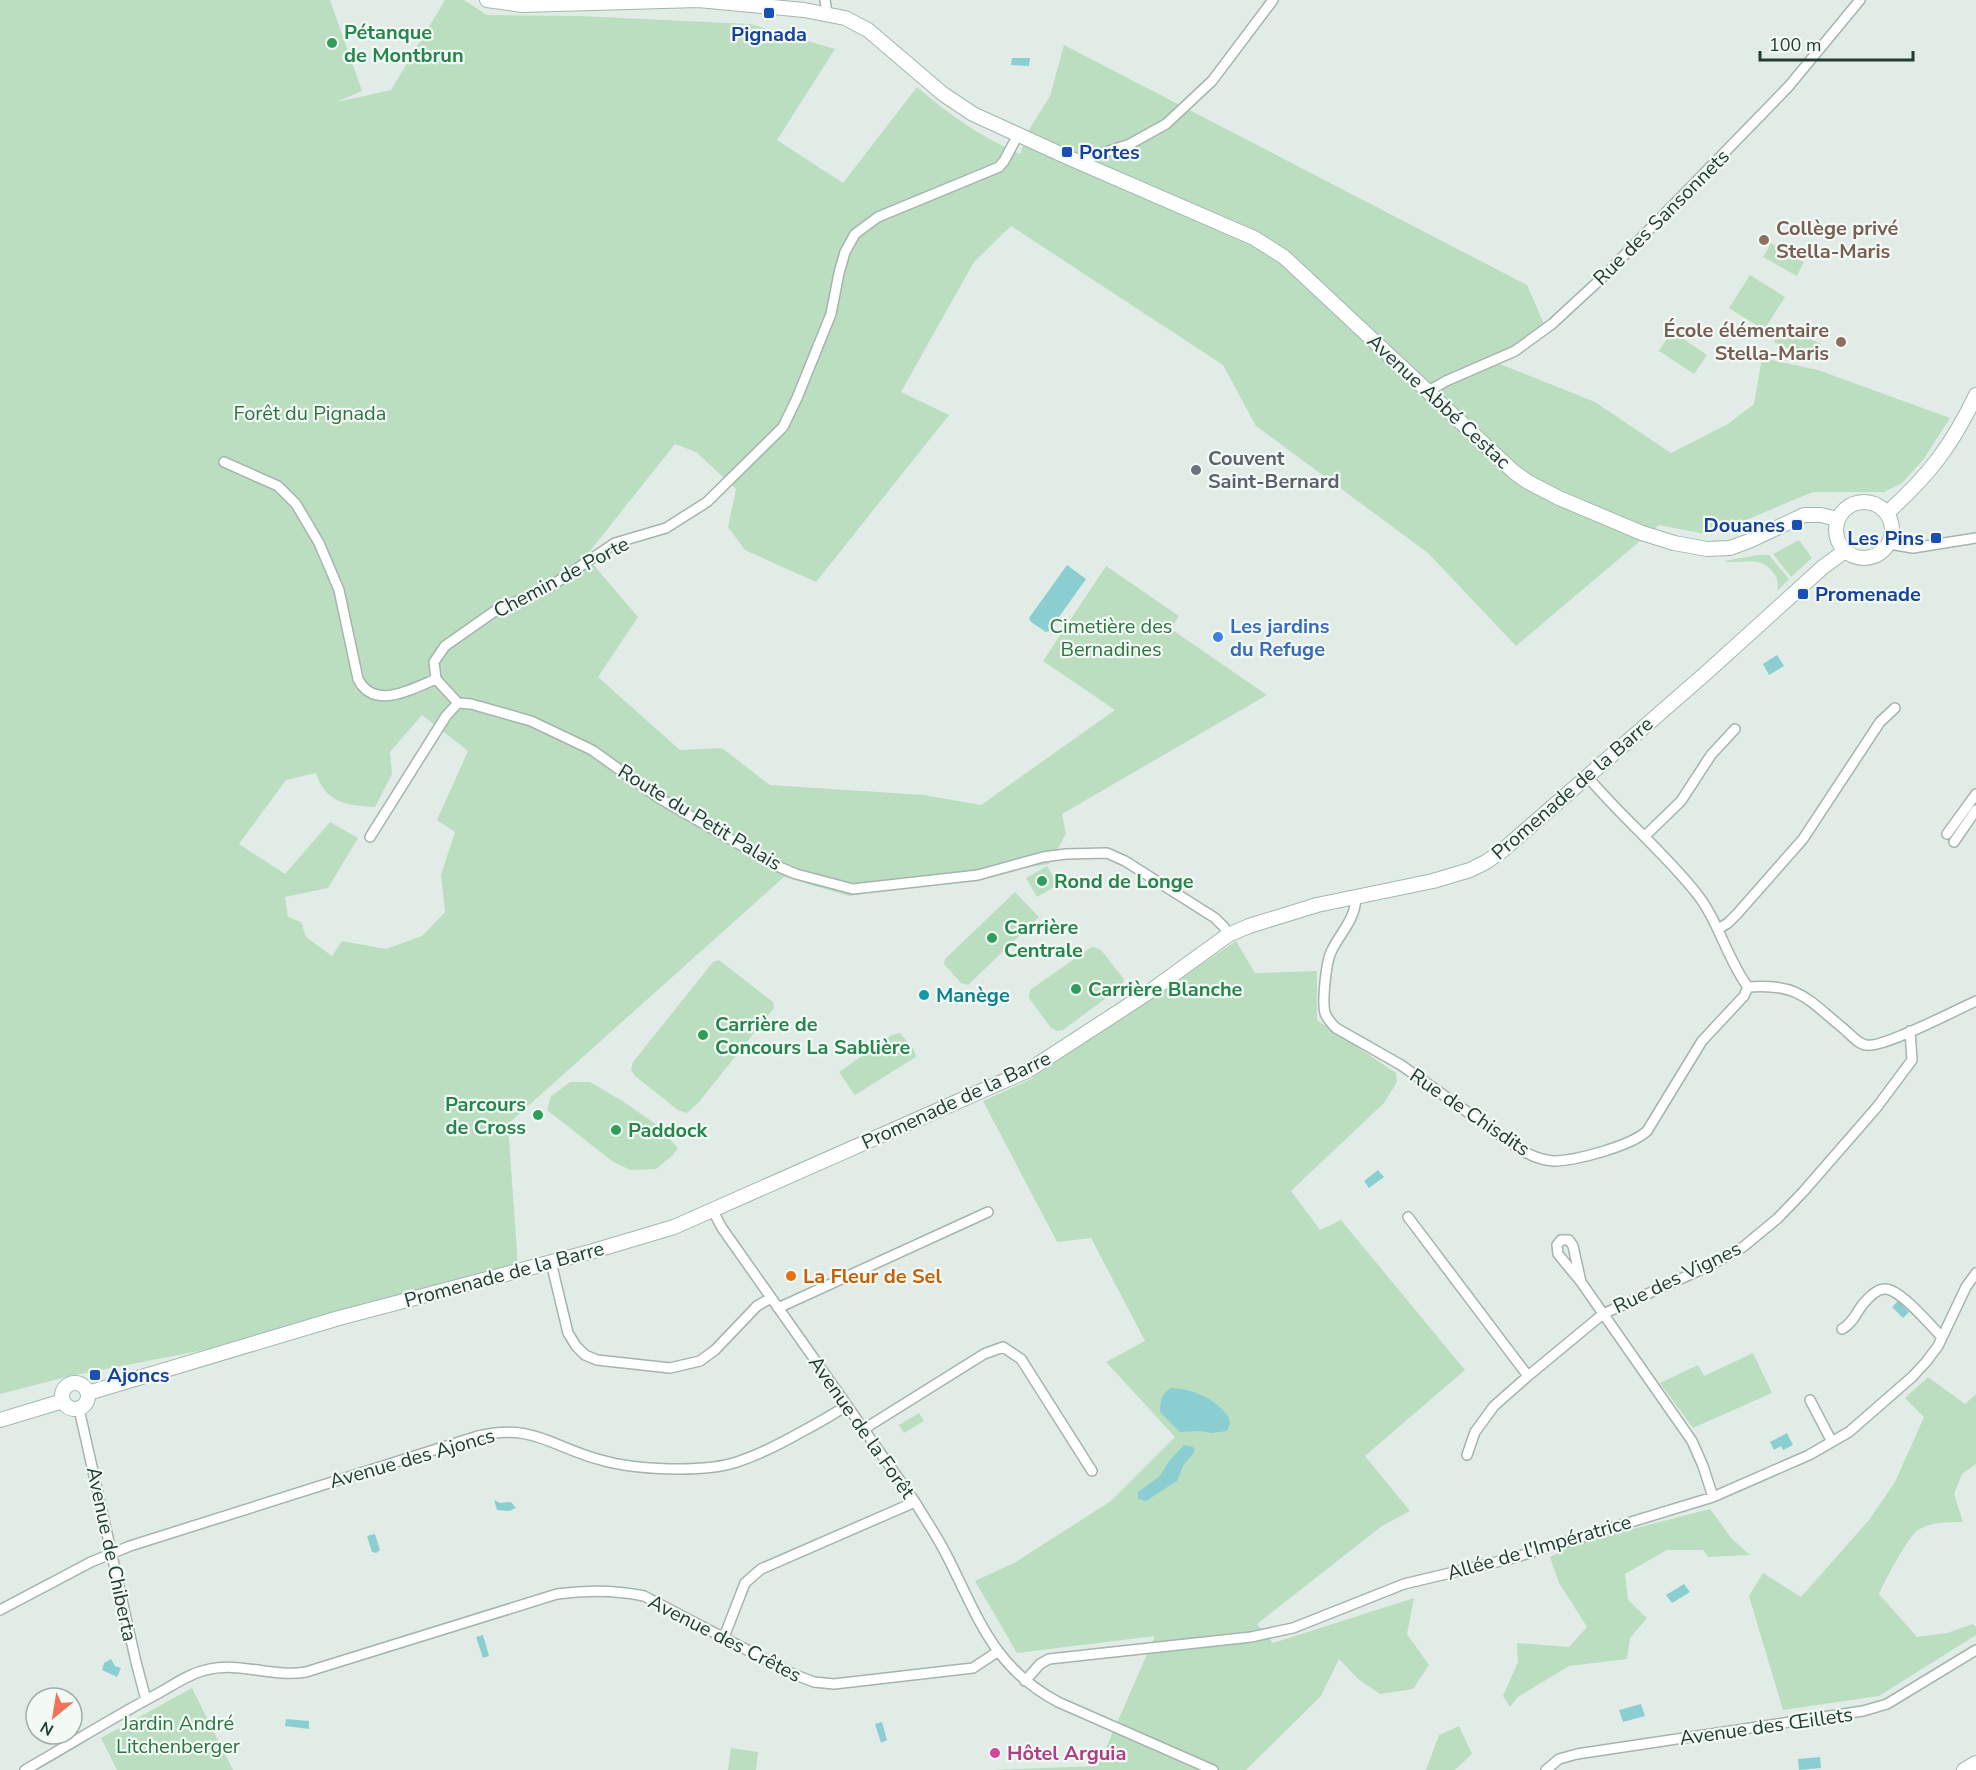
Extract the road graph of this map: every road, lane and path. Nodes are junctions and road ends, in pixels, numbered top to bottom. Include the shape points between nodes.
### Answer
1 (487, 0) edge
2 (1273, 0) edge
3 (1860, 0) edge
4 (826, 7) edge
5 (1018, 135) junction
6 (1083, 164) junction
7 (1429, 393) junction
8 (1976, 395) edge
9 (224, 462) dead end
10 (1887, 513) junction
11 (1837, 519) junction
12 (1976, 538) edge
13 (1889, 544) junction
14 (1845, 551) junction
15 (436, 679) junction
16 (458, 703) junction
17 (1895, 708) dead end
18 (1735, 729) dead end
19 (1587, 776) junction
20 (1976, 794) edge
21 (1976, 810) edge
22 (1645, 836) junction
23 (370, 837) dead end
24 (1356, 897) junction
25 (1719, 929) junction
26 (1228, 935) junction
27 (1748, 987) junction
28 (1976, 1001) edge
29 (1910, 1031) junction
30 (712, 1211) junction
31 (988, 1212) dead end
32 (1408, 1217) dead end
33 (551, 1262) junction
34 (1976, 1273) edge
35 (1581, 1282) dead end
36 (771, 1298) junction
37 (778, 1308) junction
38 (1603, 1314) junction
39 (1842, 1329) dead end
40 (1942, 1337) junction
41 (1528, 1376) junction
42 (88, 1393) junction
43 (1810, 1400) dead end
44 (63, 1401) junction
45 (847, 1405) junction
46 (79, 1409) junction
47 (0, 1420) edge
48 (864, 1429) junction
49 (1832, 1442) junction
50 (1467, 1455) dead end
51 (1092, 1471) dead end
52 (1713, 1497) junction
53 (915, 1502) junction
54 (113, 1553) junction
55 (0, 1610) edge
56 (724, 1637) junction
57 (1976, 1650) edge
58 (997, 1652) junction
59 (1025, 1681) junction
60 (146, 1700) junction
61 (1976, 1763) edge
62 (26, 1770) edge
63 (1213, 1770) edge
64 (1546, 1770) edge
65 (1964, 1770) edge

1 - 4 main road, Avenue Abbé Cestac via 522,5 698,0
2 - 6 street via 1212,81 1166,124
3 - 7 street, Rue des Sansonnets via 1789,86 1570,308 1515,351 1446,381
4 - 5 main road, Avenue Abbé Cestac via 868,30 957,104
5 - 6 main road, Avenue Abbé Cestac
5 - 15 street, Chemin de Porte via 999,167 878,218 855,234 845,252 831,314 783,427 707,502 666,528 615,543 548,588 495,611 445,646 434,662
6 - 7 main road, Avenue Abbé Cestac via 1254,238 1284,257
7 - 11 main road, Avenue Abbé Cestac via 1527,482 1642,533 1674,543 1707,549 1730,548 1804,515
8 - 10 main road via 1949,447 1922,481
9 - 15 street via 278,486 296,504 319,543 339,591 362,688 376,696 390,695
10 - 11 main road via 1873,503 1856,502
10 - 13 main road via 1892,528
11 - 14 main road via 1836,536
12 - 13 street via 1913,548
13 - 14 main road via 1868,558
14 - 19 main road, Promenade de la Barre
15 - 16 street
16 - 23 street
16 - 26 street, Route du Petit Palais via 531,721 592,750 659,798 796,874 853,889 978,875 1043,857 1107,853 1215,918
17 - 25 street via 1881,722 1803,839
18 - 22 street via 1711,755 1681,801
19 - 22 street
19 - 24 main road, Promenade de la Barre via 1486,862 1433,881
20 - 21 street via 1950,838
22 - 25 street via 1698,895
24 - 26 main road, Promenade de la Barre via 1317,905
24 - 27 street, Rue de Chisdits via 1352,919 1328,960 1324,1011 1328,1020 1401,1065 1521,1150 1542,1159 1566,1160 1639,1138 1701,1041
25 - 27 street
26 - 30 main road, Promenade de la Barre via 1029,1070
27 - 29 street via 1800,993 1866,1045
28 - 29 street
29 - 38 street, Rue des Vignes via 1912,1060 1877,1107 1778,1218 1743,1247 1709,1266
30 - 33 main road, Promenade de la Barre via 674,1227
30 - 36 street, Avenue de la Forêt
31 - 37 street
32 - 41 street
33 - 36 street via 568,1333 580,1351 597,1360 670,1368 700,1361 757,1306
33 - 42 main road, Promenade de la Barre via 339,1318
34 - 40 street, Allée de l'Impératrice
35 - 38 street
36 - 37 street, Avenue de la Forêt
37 - 45 street, Avenue de la Forêt
38 - 41 street, Rue des Vignes
38 - 52 street via 1692,1441
39 - 40 street via 1873,1295 1887,1289 1900,1294
40 - 49 street, Allée de l'Impératrice via 1912,1377
41 - 50 street, Rue des Vignes via 1494,1406 1475,1432
42 - 44 main road via 82,1385 70,1384 63,1391
42 - 46 main road via 87,1402
43 - 49 street
44 - 46 main road via 71,1409
44 - 47 main road
45 - 48 street, Avenue de la Forêt
45 - 54 street, Avenue des Ajoncs via 770,1449 735,1463 694,1468 601,1460 537,1435 497,1432
46 - 54 street, Avenue de Chiberta
48 - 51 street via 984,1354 1003,1347 1021,1359
48 - 53 street, Avenue de la Forêt
49 - 52 street, Allée de l'Impératrice
52 - 59 street, Allée de l'Impératrice via 1513,1558 1404,1584 1293,1628 1049,1659
53 - 56 street via 761,1569 745,1583
53 - 58 street, Avenue de la Forêt
54 - 55 street, Avenue des Ajoncs
54 - 60 street, Avenue de Chiberta
56 - 58 street, Avenue des Crêtes via 793,1674 834,1684 973,1668
56 - 60 street, Avenue des Crêtes via 644,1596 585,1590 557,1594 306,1672 278,1675 226,1667 206,1670
57 - 64 street, Avenue des Œillets via 1887,1704 1863,1711 1577,1754 1559,1759
58 - 59 street
59 - 63 street via 1058,1702
60 - 62 street, Avenue des Crêtes
61 - 65 main road

